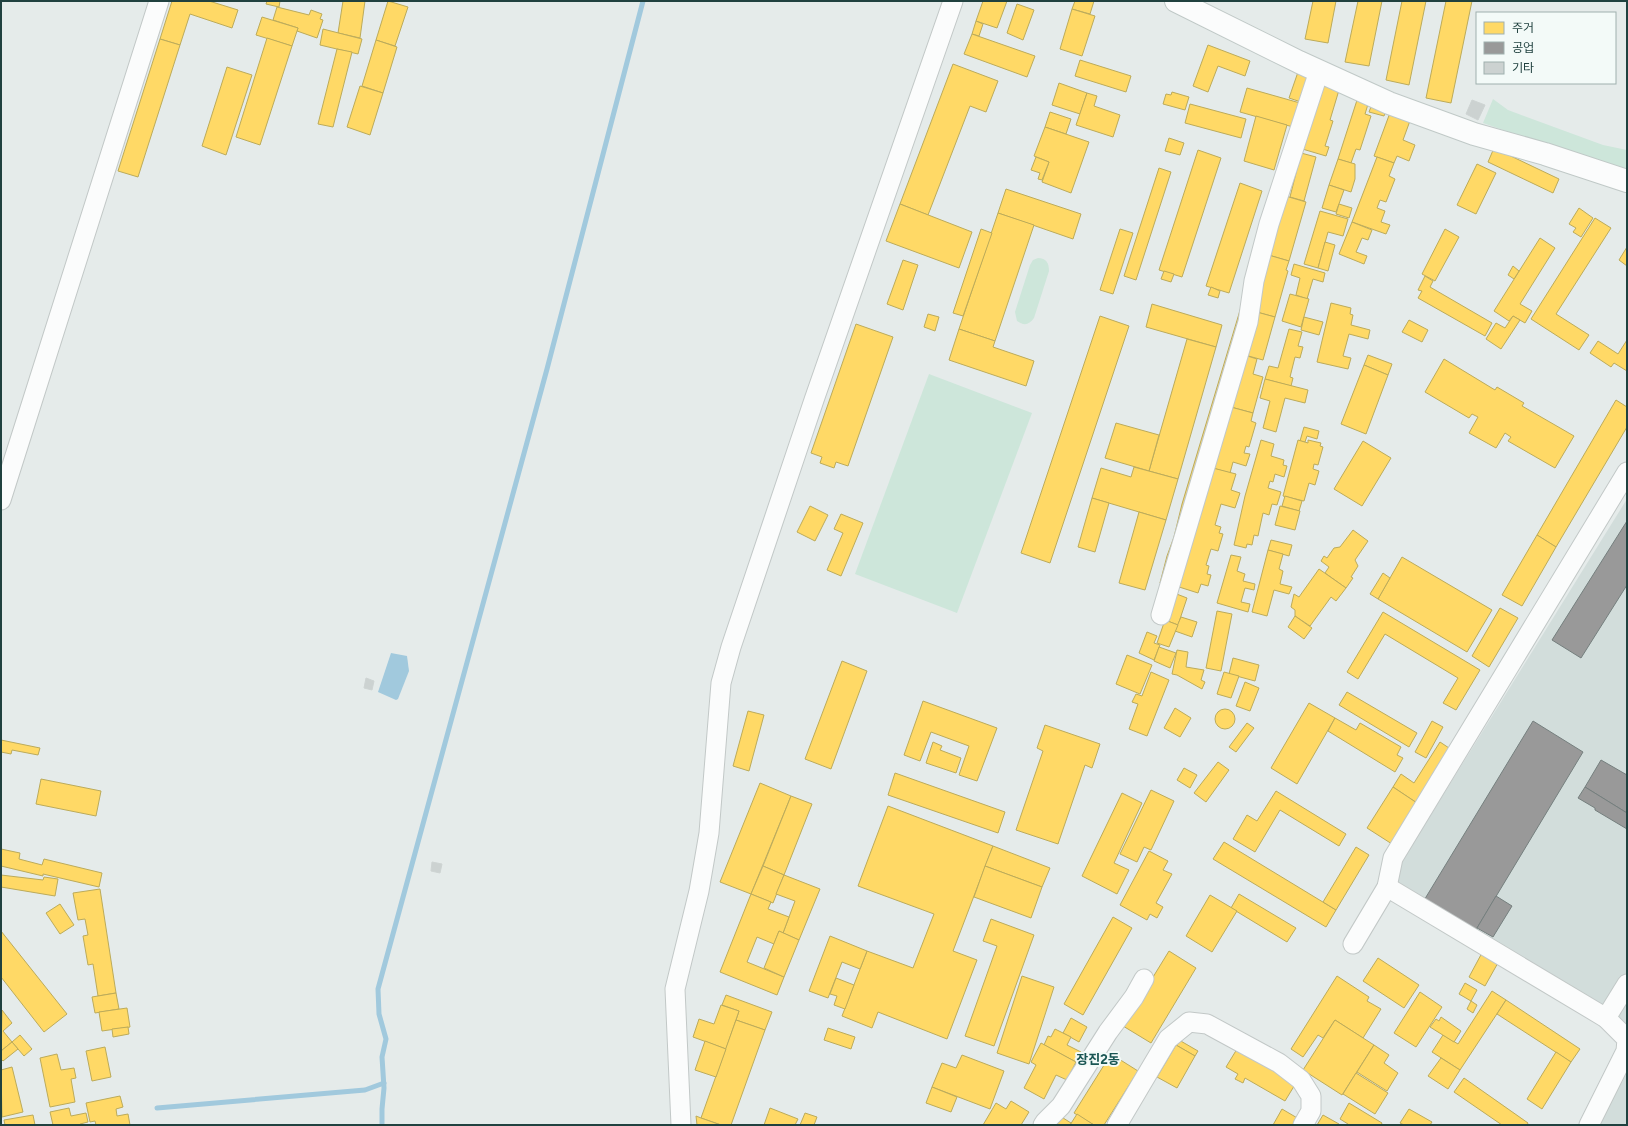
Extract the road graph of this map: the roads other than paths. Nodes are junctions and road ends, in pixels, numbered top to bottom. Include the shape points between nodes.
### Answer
1 (159, 1) edge
2 (953, 1) edge
3 (1176, 1) edge
4 (1319, 71) junction
5 (1627, 182) edge
6 (1627, 472) edge
7 (1, 500) edge
8 (1161, 615) dead end
9 (1387, 887) junction
10 (1353, 944) dead end
11 (1144, 979) dead end
12 (1627, 984) edge
13 (1606, 1018) junction
14 (681, 1125) edge
15 (1043, 1125) edge
16 (1117, 1125) edge
17 (1304, 1125) edge
18 (1589, 1125) edge

1 - 7 street
2 - 14 street via 814,400 721,683 709,833 699,891 675,989
3 - 4 street
4 - 5 street via 1389,102 1474,134 1545,154
4 - 8 street via 1269,224 1254,281 1248,322
6 - 9 street via 1393,858
9 - 10 street
9 - 13 street
11 - 15 street via 1061,1106
12 - 13 street
13 - 18 street via 1627,1039 1626,1051
16 - 17 street via 1168,1039 1189,1022 1207,1024 1279,1063 1301,1080 1310,1096 1311,1111

